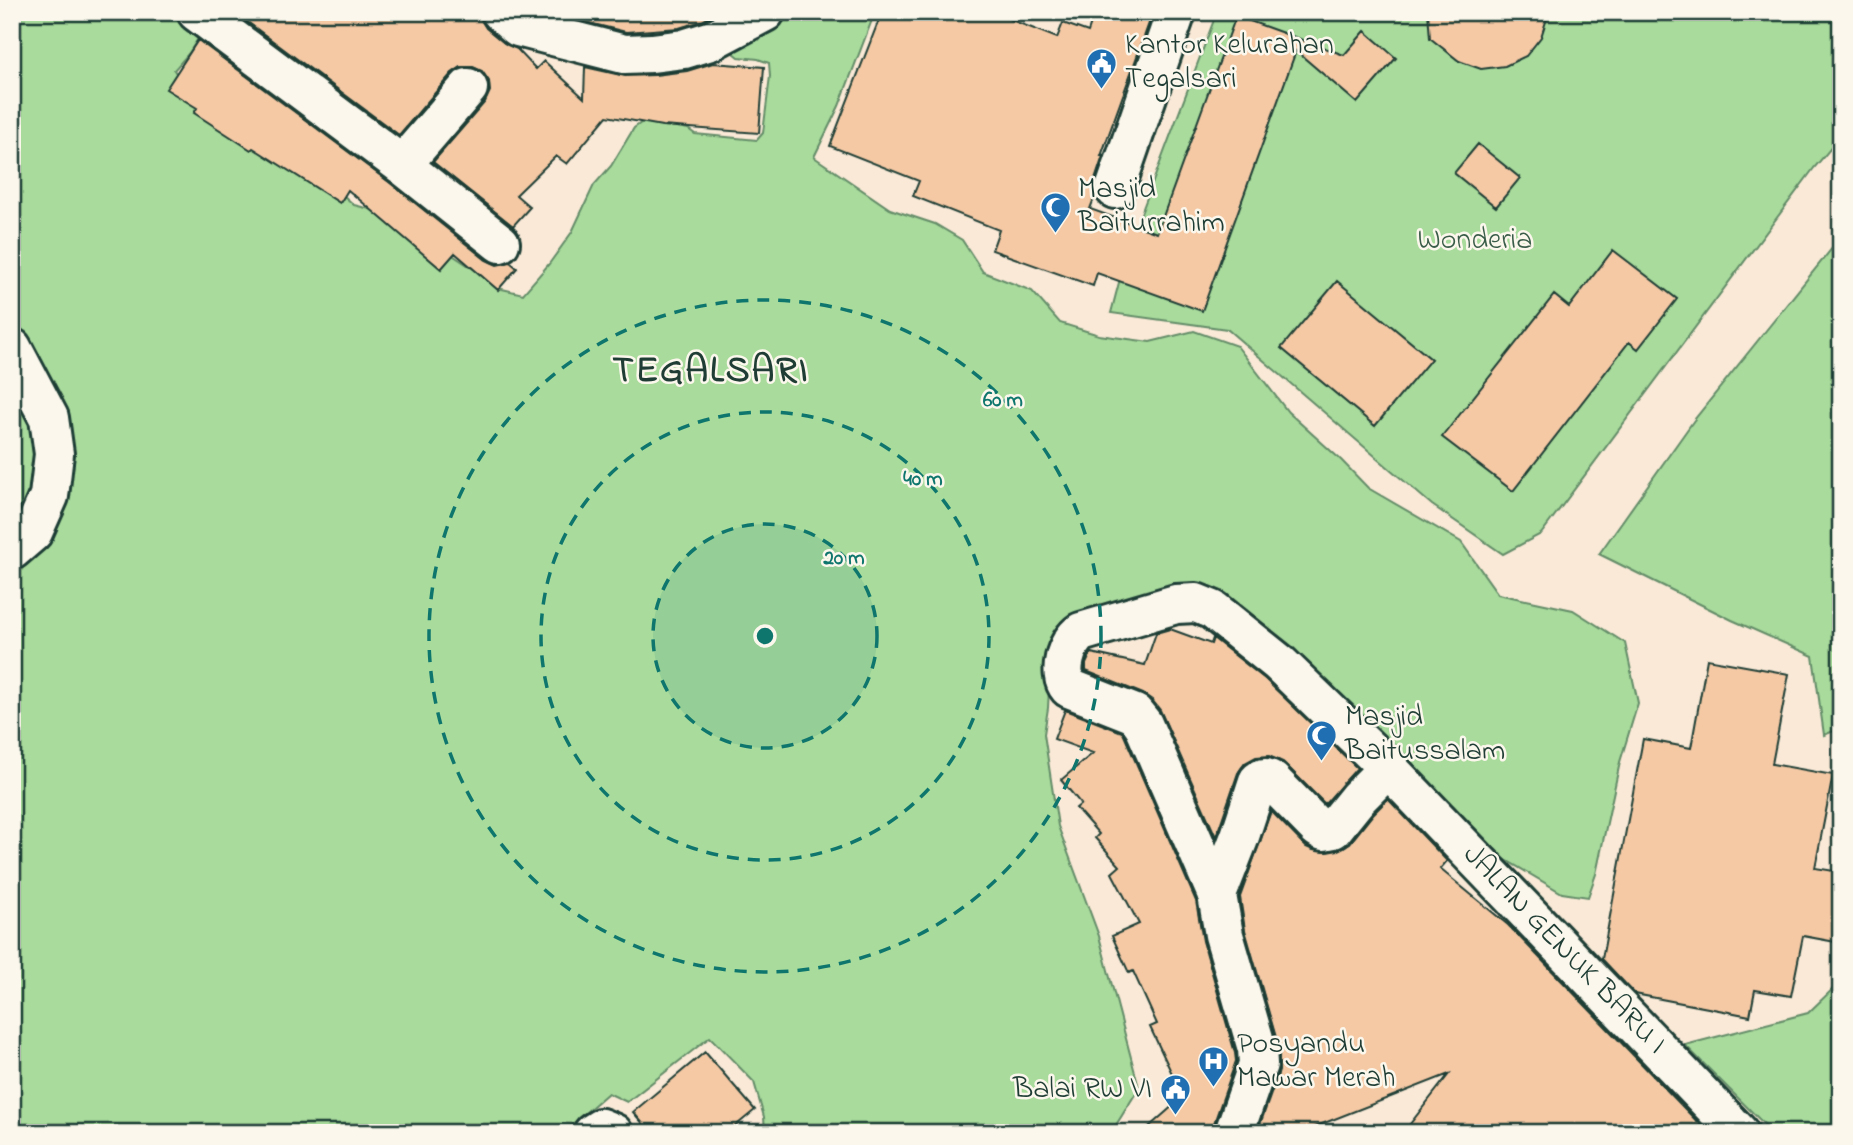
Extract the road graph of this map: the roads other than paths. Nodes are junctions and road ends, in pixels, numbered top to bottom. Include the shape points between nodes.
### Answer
1 (197, 12) edge
2 (501, 12) edge
3 (765, 12) edge
4 (1176, 12) edge
5 (553, 24) edge
6 (699, 29) edge
7 (468, 88) dead end
8 (402, 165) junction
9 (1115, 189) dead end
10 (500, 243) dead end
11 (12, 348) edge
12 (12, 550) edge
13 (1388, 768) junction
14 (1217, 895) junction
15 (593, 1133) edge
16 (613, 1133) edge
17 (1234, 1133) edge
18 (1739, 1133) edge

1 - 8 street
2 - 5 street via 518,26
3 - 6 street via 710,41
4 - 9 street
5 - 6 street via 624,54 684,50
7 - 8 street
8 - 10 street
11 - 12 street via 49,418 54,454 49,496 33,533
13 - 14 street via 1333,829 1323,831 1272,781 1262,778
13 - 14 street, JALAN GENUK BARU I via 1279,663 1213,610 1196,603 1176,604 1073,637 1063,681 1069,688 1135,714 1143,724
13 - 18 street, JALAN GENUK BARU I
14 - 17 street via 1257,1049 1258,1064
15 - 16 street via 601,1128

